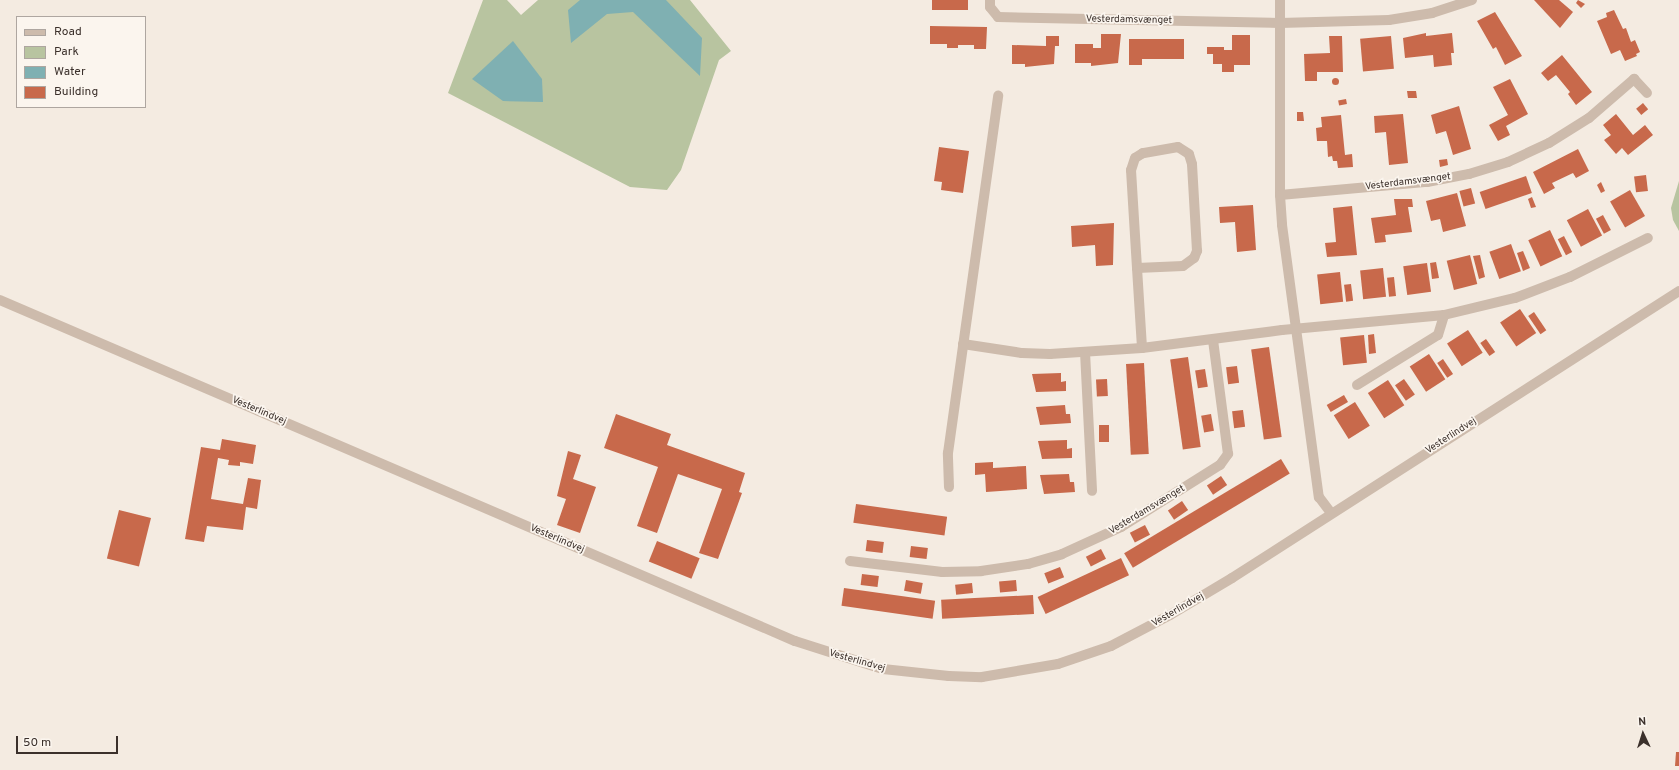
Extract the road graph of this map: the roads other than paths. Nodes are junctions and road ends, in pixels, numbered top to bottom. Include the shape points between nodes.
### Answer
1 (990, 0) edge
2 (1280, 0) edge
3 (1472, 0) edge
4 (1280, 23) junction
5 (1647, 93) dead end
6 (998, 95) dead end
7 (1280, 194) junction
8 (1648, 238) dead end
9 (1137, 268) junction
10 (1679, 291) edge
11 (0, 300) edge
12 (1444, 315) junction
13 (1296, 329) junction
14 (1213, 340) junction
15 (963, 344) junction
16 (1142, 348) junction
17 (1085, 352) junction
18 (1357, 384) dead end
19 (949, 488) dead end
20 (1092, 492) dead end
21 (1331, 513) junction
22 (850, 561) dead end

1 - 4 street, Vesterdamsvænget via 990,7 998,17
2 - 4 street
3 - 4 street, Vesterdamsvænget via 1432,14 1389,20
4 - 7 street
5 - 7 street, Vesterdamsvænget via 1634,79 1589,118 1549,143 1508,162 1470,174 1427,182
6 - 15 street
7 - 13 street
8 - 12 street via 1570,278 1515,298
9 - 9 street via 1131,170 1135,158 1143,153 1178,146 1189,154 1192,164 1197,251 1194,258 1183,266
9 - 16 street
10 - 21 street, Vesterlindvej
11 - 21 street, Vesterlindvej via 795,641 883,669 982,677 1058,664 1111,646 1232,578
12 - 13 street
12 - 18 street via 1438,335
13 - 14 street
13 - 21 street via 1319,497
14 - 16 street
14 - 22 street, Vesterdamsvænget via 1228,454 1220,465 1120,527 1062,554 1028,564 981,571 942,572
15 - 17 street via 1022,353
15 - 19 street via 948,453
16 - 17 street
17 - 20 street

